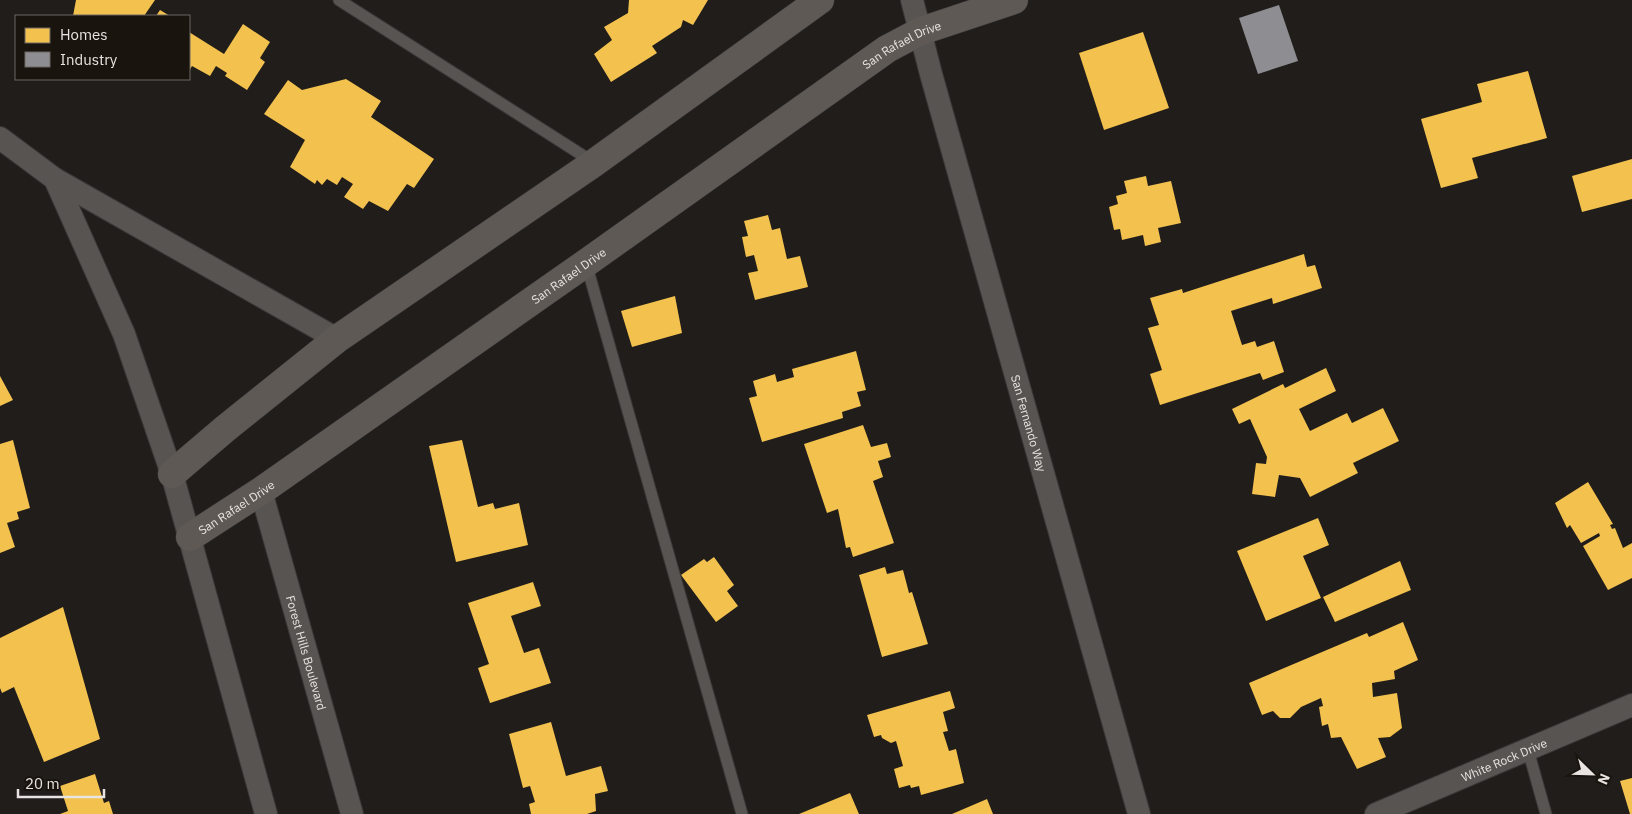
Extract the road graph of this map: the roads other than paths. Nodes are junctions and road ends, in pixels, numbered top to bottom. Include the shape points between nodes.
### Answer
1 (339, 0) edge
2 (820, 0) edge
3 (912, 0) edge
4 (1014, 0) edge
5 (921, 31) junction
6 (0, 138) edge
7 (594, 163) junction
8 (55, 179) junction
9 (586, 263) junction
10 (337, 339) junction
11 (172, 474) junction
12 (261, 491) junction
13 (190, 537) junction
14 (1632, 705) edge
15 (1528, 750) junction
16 (266, 814) edge
17 (352, 814) edge
18 (742, 814) edge
19 (1139, 814) edge
20 (1376, 814) edge
21 (1546, 814) edge

1 - 7 lane
2 - 7 street
3 - 5 street, San Fernando Way
4 - 5 street, San Rafael Drive
5 - 9 street, San Rafael Drive via 887,50
5 - 19 street, San Fernando Way
6 - 8 street, San Rafael Drive
7 - 10 street
8 - 10 street, San Rafael Drive
8 - 11 street, San Rafael Drive via 124,334
9 - 12 street, San Rafael Drive
9 - 18 lane
10 - 11 street
11 - 13 street, San Rafael Drive
12 - 13 street, San Rafael Drive
12 - 17 street, Forest Hills Boulevard
13 - 16 street
14 - 15 street, White Rock Drive
15 - 20 street, White Rock Drive
15 - 21 lane

